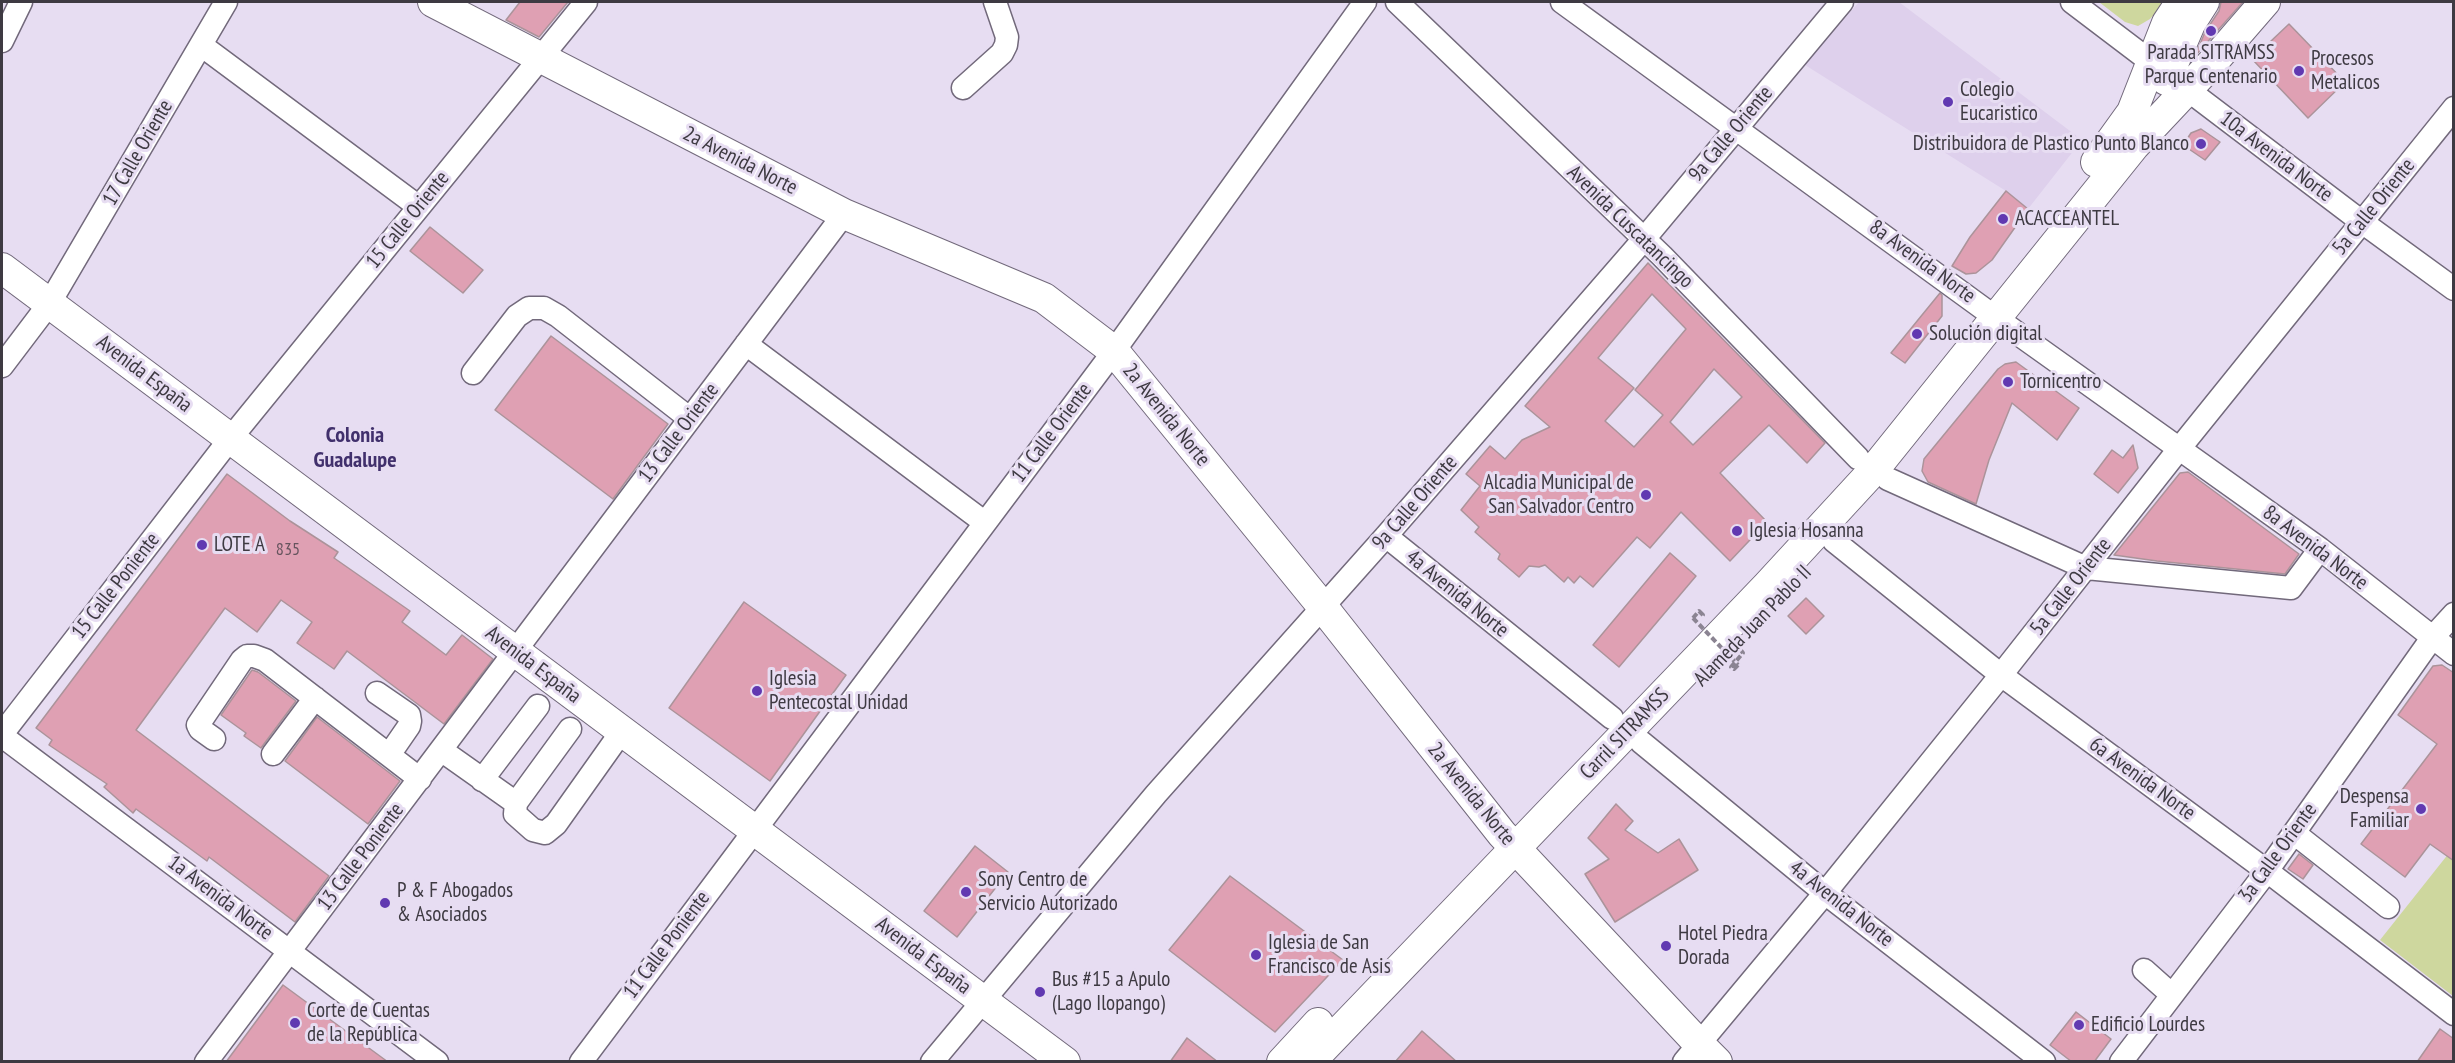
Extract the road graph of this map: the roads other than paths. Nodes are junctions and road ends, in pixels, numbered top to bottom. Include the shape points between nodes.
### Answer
1 (21, 2) edge
2 (226, 2) edge
3 (433, 2) edge
4 (586, 2) edge
5 (995, 2) edge
6 (1365, 2) edge
7 (1397, 2) edge
8 (1842, 2) edge
9 (2072, 2) edge
10 (2181, 2) edge
11 (2204, 2) edge
12 (2265, 2) edge
13 (2284, 2) edge
14 (1571, 4) edge
15 (2, 41) edge
16 (201, 45) junction
17 (541, 59) junction
18 (2176, 82) junction
19 (963, 88) dead end
20 (2454, 108) edge
21 (1736, 126) junction
22 (419, 207) junction
23 (844, 214) junction
24 (2362, 222) junction
25 (1644, 239) junction
26 (2, 268) edge
27 (2454, 289) edge
28 (49, 304) junction
29 (1995, 316) junction
30 (746, 344) junction
31 (1114, 351) junction
32 (2, 366) edge
33 (473, 373) dead end
34 (689, 418) junction
35 (230, 439) junction
36 (2179, 448) junction
37 (1858, 458) junction
38 (1888, 479) junction
39 (984, 522) junction
40 (1386, 536) junction
41 (1834, 541) junction
42 (2320, 549) junction
43 (2086, 568) junction
44 (1322, 606) junction
45 (2454, 614) edge
46 (2432, 638) junction
47 (516, 652) junction
48 (2454, 654) edge
49 (2001, 675) junction
50 (377, 693) dead end
51 (315, 698) junction
52 (538, 706) dead end
53 (1612, 718) junction
54 (570, 729) dead end
55 (622, 731) junction
56 (2, 735) edge
57 (214, 739) dead end
58 (1641, 742) junction
59 (441, 750) junction
60 (273, 754) dead end
61 (389, 755) junction
62 (420, 779) junction
63 (482, 780) junction
64 (516, 803) junction
65 (753, 829) junction
66 (2294, 833) junction
67 (1514, 848) junction
68 (2267, 871) junction
69 (1825, 893) junction
70 (2388, 907) dead end
71 (290, 950) junction
72 (2144, 970) dead end
73 (2172, 995) junction
74 (984, 1001) junction
75 (2454, 1014) edge
76 (1700, 1056) edge
77 (206, 1062) edge
78 (437, 1062) edge
79 (581, 1062) edge
80 (932, 1062) edge
81 (1065, 1062) edge
82 (1282, 1062) edge
83 (1310, 1062) edge
84 (1333, 1062) edge
85 (2044, 1062) edge
86 (2121, 1062) edge

1 - 15 street
2 - 16 street, 17 Calle Oriente
3 - 17 main road, 2a Avenida Norte
4 - 17 street, 15 Calle Oriente
5 - 19 street via 1007,36 1006,45
6 - 31 street, 11 Calle Oriente
7 - 25 street, Avenida Cuscatancingo
8 - 21 street, 9a Calle Oriente
9 - 18 street, 10a Avenida Norte
10 - 18 main road, Alameda Juan Pablo II via 2168,23
11 - 18 main road, Carril SITRAMSS via 2190,24
12 - 18 main road, Carril SITRAMSS via 2213,62
13 - 18 main road, Alameda Juan Pablo II
14 - 21 street, 8a Avenida Norte
16 - 22 street
16 - 28 street, 17 Calle Oriente
17 - 22 street, 15 Calle Oriente
17 - 23 main road, 2a Avenida Norte
18 - 24 street, 10a Avenida Norte
18 - 29 main road, Alameda Juan Pablo II
18 - 29 main road, Carril SITRAMSS via 2134,146
18 - 29 main road, Alameda Juan Pablo II via 2137,101
20 - 24 street, 5a Calle Oriente
21 - 25 street, 9a Calle Oriente
21 - 29 street, 8a Avenida Norte
22 - 35 street, 15 Calle Oriente
23 - 30 street, 13 Calle Oriente
23 - 31 main road, 2a Avenida Norte via 1044,298
24 - 27 street, 10a Avenida Norte
24 - 36 street, 5a Calle Oriente
25 - 37 street, Avenida Cuscatancingo
25 - 40 street, 9a Calle Oriente
26 - 28 main road, Avenida España
28 - 32 street, 17 Calle Oriente
28 - 35 main road, Avenida España
29 - 36 street, 8a Avenida Norte
29 - 37 main road, Alameda Juan Pablo II
29 - 38 main road, Alameda Juan Pablo II
29 - 67 main road, Carril SITRAMSS via 1872,472
30 - 34 street, 13 Calle Oriente
30 - 39 street
31 - 39 street, 11 Calle Oriente
31 - 44 main road, 2a Avenida Norte
33 - 34 street via 517,316 529,308 544,308
34 - 47 street, 13 Calle Oriente
35 - 47 main road, Avenida España
35 - 56 street, 15 Calle Poniente
36 - 42 street, 8a Avenida Norte
36 - 43 street, 5a Calle Oriente
37 - 53 main road, Alameda Juan Pablo II
38 - 41 main road, Alameda Juan Pablo II
38 - 43 street
39 - 65 street, 11 Calle Oriente
40 - 44 street, 9a Calle Oriente
40 - 53 street, 4a Avenida Norte
41 - 49 street, 6a Avenida Norte
41 - 58 main road, Alameda Juan Pablo II
42 - 43 street via 2291,588
42 - 46 street, 8a Avenida Norte
43 - 49 street, 5a Calle Oriente
44 - 67 main road, 2a Avenida Norte
44 - 74 street, 9a Calle Oriente via 1156,794
45 - 46 street, 3a Calle Oriente
46 - 48 street, 8a Avenida Norte
46 - 66 street, 3a Calle Oriente
47 - 55 main road, Avenida España
47 - 59 street, 13 Calle Poniente
49 - 68 street, 6a Avenida Norte
49 - 69 street, 5a Calle Oriente
50 - 61 street via 409,715 410,720
51 - 57 street via 265,660 247,656 198,725
51 - 60 street
51 - 61 street
52 - 63 street
53 - 67 main road, Alameda Juan Pablo II
54 - 64 street
55 - 64 street via 556,824 545,833 521,821 515,814
55 - 65 main road, Avenida España
56 - 71 street, 1a Avenida Norte
58 - 67 main road, Alameda Juan Pablo II
58 - 69 street, 4a Avenida Norte
59 - 62 street, 13 Calle Poniente
59 - 63 street
61 - 62 street
62 - 71 street, 13 Calle Poniente
63 - 64 street
65 - 74 main road, Avenida España
65 - 79 street, 11 Calle Poniente
66 - 68 street, 3a Calle Oriente
66 - 70 street
67 - 76 main road, 2a Avenida Norte
67 - 82 main road, Alameda Juan Pablo II
67 - 83 main road, Carril SITRAMSS
67 - 84 main road, Alameda Juan Pablo II
68 - 73 street, 3a Calle Oriente
68 - 75 street, 6a Avenida Norte
69 - 76 street, 5a Calle Oriente
69 - 85 street, 4a Avenida Norte
71 - 77 street, 13 Calle Poniente
71 - 78 street, 1a Avenida Norte
72 - 73 street
73 - 86 street, 3a Calle Oriente
74 - 80 street, 9a Calle Oriente
74 - 81 main road, Avenida España

